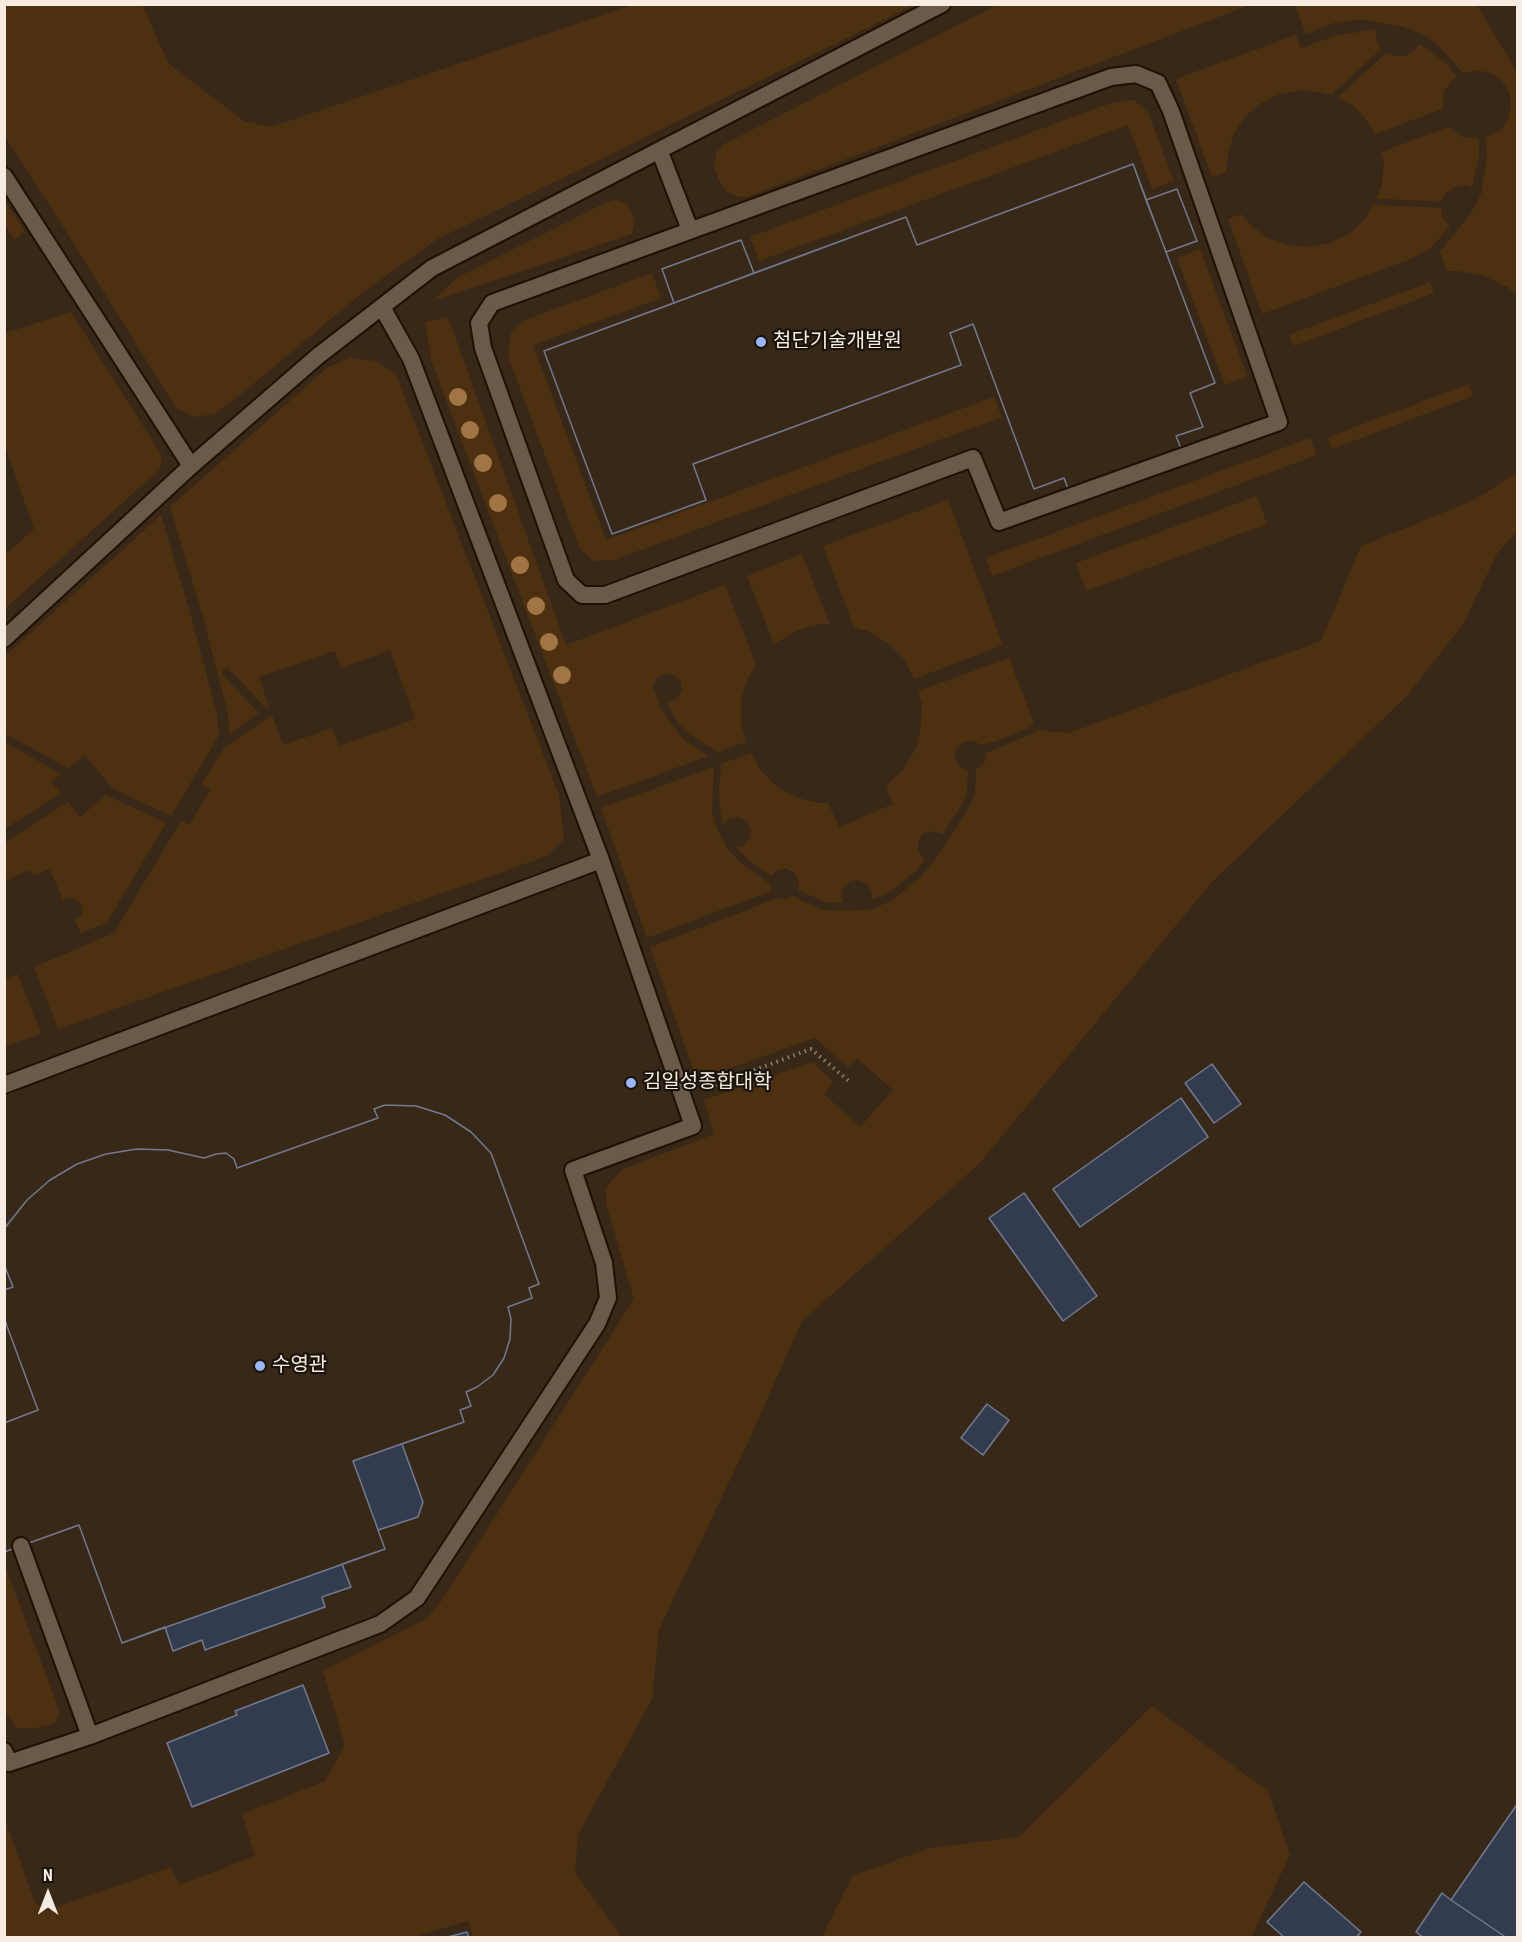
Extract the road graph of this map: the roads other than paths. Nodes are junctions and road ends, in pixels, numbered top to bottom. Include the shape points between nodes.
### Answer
1 (942, 4) edge
2 (660, 152) junction
3 (4, 176) edge
4 (690, 230) junction
5 (382, 307) junction
6 (191, 466) junction
7 (4, 639) edge
8 (601, 860) junction
9 (4, 1084) edge
10 (21, 1546) dead end
11 (90, 1736) junction
12 (4, 1750) edge

1 - 2 lane
2 - 4 lane
2 - 5 lane via 432,268
3 - 6 lane
4 - 4 lane via 1111,77 1136,74 1158,83 1171,111 1280,422 999,522 973,458 605,595 582,595 566,580 483,348 479,323 492,303
5 - 6 lane via 318,356
5 - 8 lane via 411,359
6 - 7 lane
8 - 9 lane
8 - 11 lane via 693,1126 573,1170 604,1263 608,1298 597,1324 417,1598 380,1624
10 - 11 lane
11 - 12 lane via 9,1763

